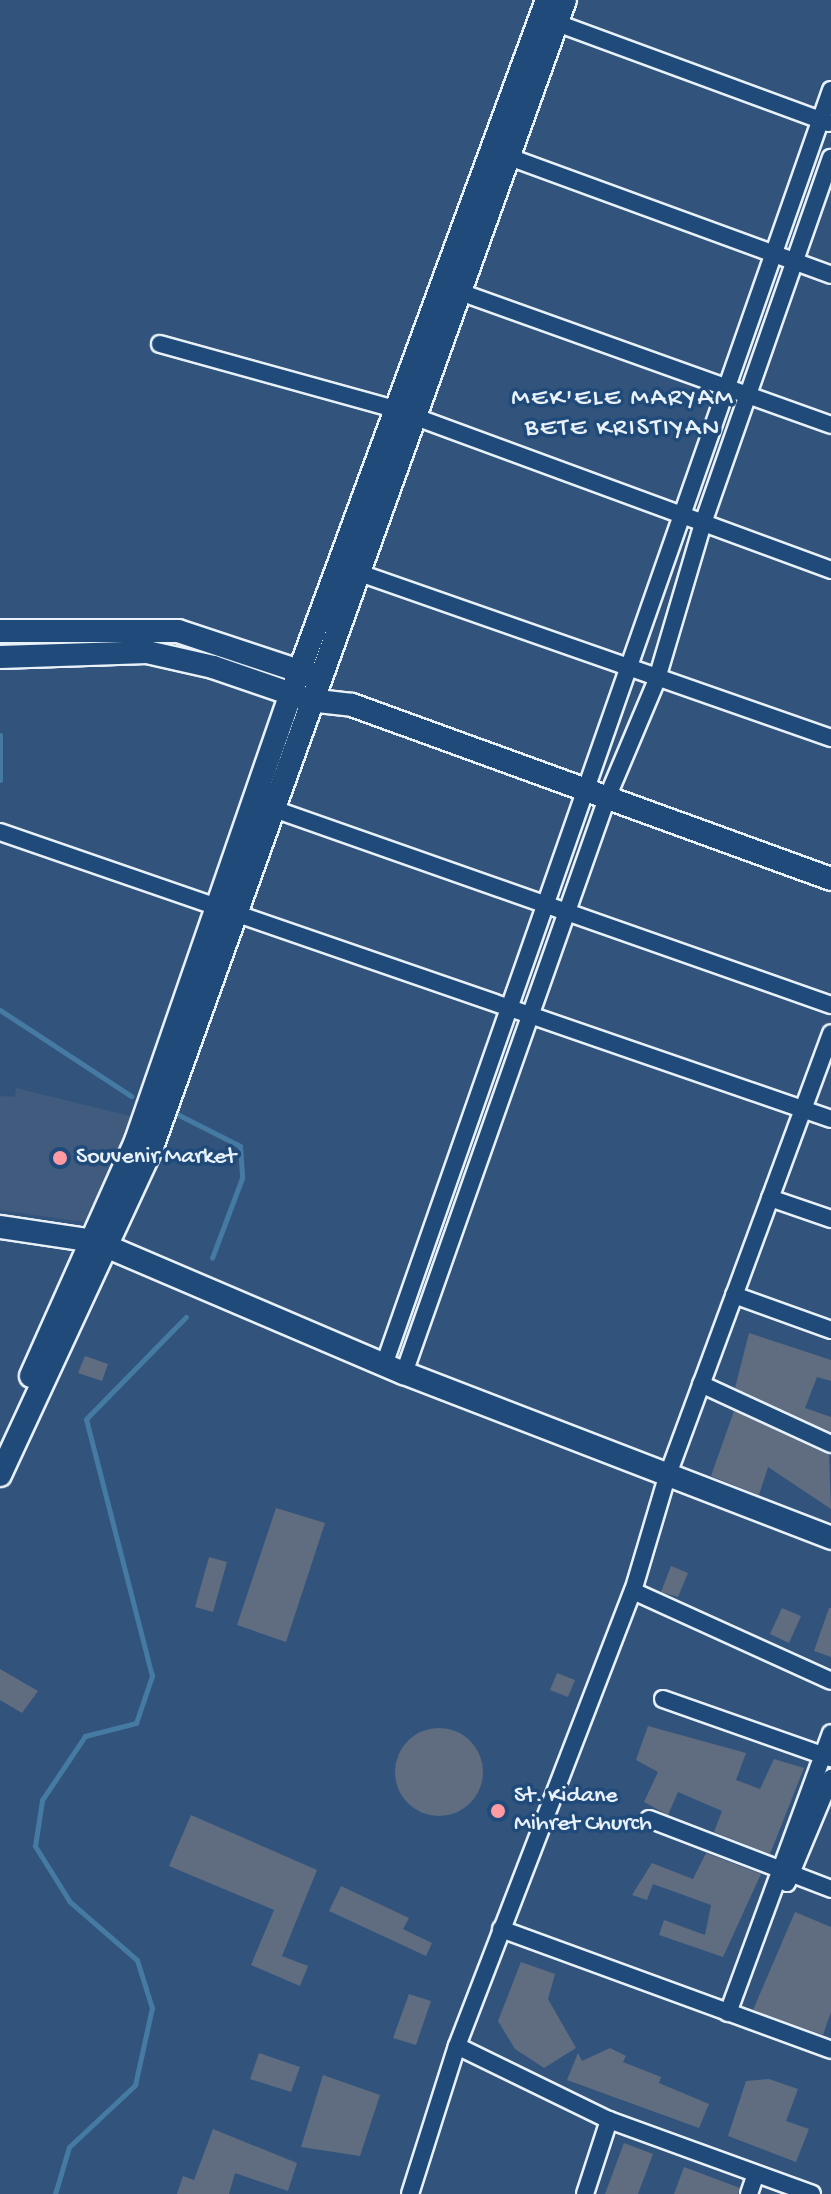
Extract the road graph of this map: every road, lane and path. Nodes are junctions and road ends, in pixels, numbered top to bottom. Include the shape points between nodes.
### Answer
1 (565, 0) edge
2 (548, 14) edge
3 (831, 90) edge
4 (826, 122) edge
5 (499, 154) junction
6 (831, 158) edge
7 (774, 254) junction
8 (794, 262) junction
9 (831, 275) edge
10 (457, 291) junction
11 (160, 344) dead end
12 (727, 388) junction
13 (747, 395) junction
14 (403, 412) junction
15 (831, 425) edge
16 (682, 515) junction
17 (703, 523) junction
18 (347, 569) junction
19 (831, 570) edge
20 (0, 631) edge
21 (0, 657) edge
22 (627, 671) junction
23 (308, 674) junction
24 (656, 682) junction
25 (300, 697) junction
26 (352, 705) junction
27 (831, 738) edge
28 (585, 790) junction
29 (607, 798) junction
30 (271, 808) junction
31 (5, 834) edge
32 (831, 879) edge
33 (545, 904) junction
34 (226, 910) junction
35 (566, 912) junction
36 (831, 1005) edge
37 (509, 1008) junction
38 (529, 1015) junction
39 (831, 1033) edge
40 (803, 1110) junction
41 (831, 1119) edge
42 (770, 1198) junction
43 (831, 1219) edge
44 (0, 1227) edge
45 (101, 1244) junction
46 (734, 1295) junction
47 (831, 1330) edge
48 (394, 1369) junction
49 (701, 1384) junction
50 (0, 1442) edge
51 (831, 1444) edge
52 (0, 1475) edge
53 (667, 1477) junction
54 (831, 1538) edge
55 (633, 1591) junction
56 (831, 1681) edge
57 (663, 1699) dead end
58 (831, 1733) edge
59 (827, 1757) edge
60 (831, 1778) edge
61 (649, 1819) dead end
62 (787, 1872) junction
63 (831, 1889) edge
64 (501, 1929) junction
65 (728, 2013) junction
66 (457, 2046) junction
67 (831, 2050) edge
68 (609, 2120) junction
69 (756, 2174) junction
70 (410, 2194) edge
71 (585, 2194) edge
72 (749, 2194) edge
73 (812, 2194) edge

1 - 2 street
2 - 4 street
2 - 5 street
3 - 4 street
4 - 7 street
5 - 7 street
5 - 10 street
5 - 14 street
6 - 8 street
7 - 8 street
7 - 12 street
8 - 9 street
8 - 13 street
10 - 12 street
10 - 14 street
11 - 14 street
12 - 13 street
12 - 16 street
13 - 15 street
13 - 17 street
14 - 16 street
14 - 18 street
16 - 17 street
16 - 22 street
17 - 19 street
17 - 24 street
18 - 22 street
18 - 23 street
20 - 23 street via 178,631
21 - 25 street via 147,652
22 - 24 street
22 - 28 street
23 - 25 street
23 - 26 street
24 - 27 street
24 - 29 street
25 - 26 street
25 - 30 street
25 - 34 street
26 - 28 street
28 - 29 street
28 - 33 street
29 - 32 street
29 - 35 street
30 - 33 street
30 - 34 street
31 - 34 street
33 - 35 street
33 - 37 street
34 - 37 street
34 - 45 street via 144,1144
35 - 36 street
35 - 38 street
37 - 38 street
37 - 48 street
38 - 40 street
38 - 48 street
39 - 40 street
40 - 41 street
40 - 42 street
42 - 43 street
42 - 46 street
44 - 45 street
45 - 48 street
45 - 50 street
45 - 52 street
46 - 47 street
46 - 49 street
48 - 53 street
49 - 51 street
49 - 53 street
53 - 54 street
53 - 55 street
55 - 56 street
55 - 64 street
57 - 59 street
58 - 59 street
59 - 62 street
60 - 62 street
61 - 62 street
62 - 63 street
62 - 65 street
64 - 65 street
64 - 66 street
65 - 67 street
66 - 68 street
66 - 70 street
68 - 69 street
68 - 71 street
69 - 72 street
69 - 73 street

